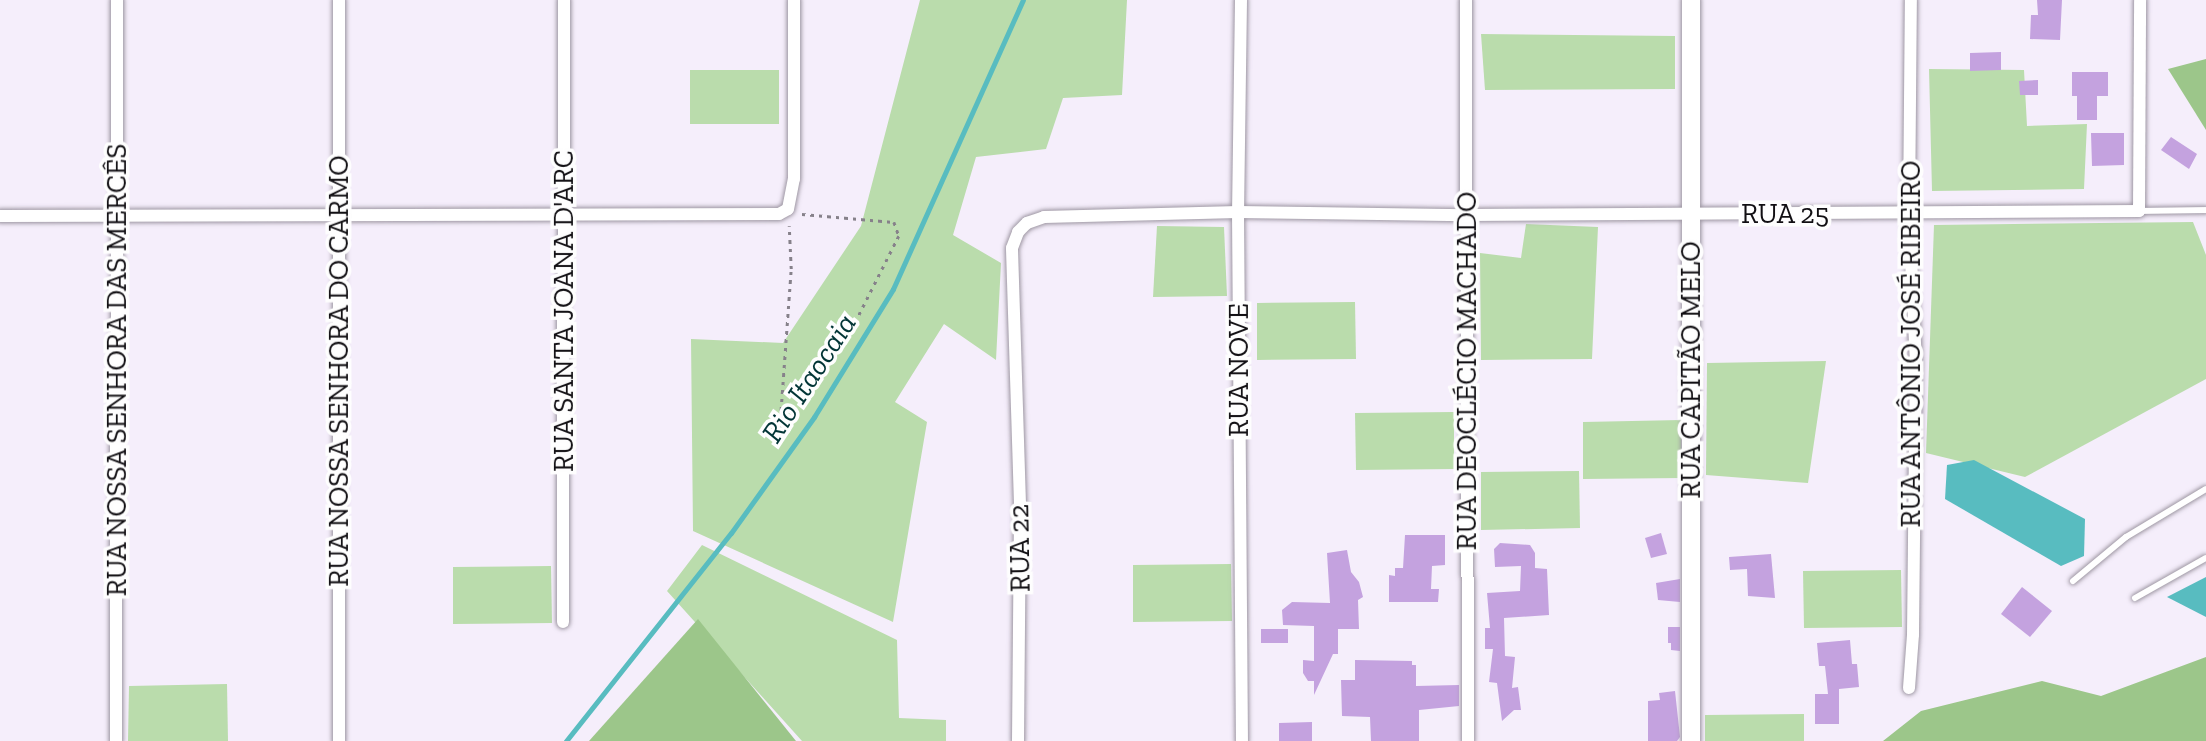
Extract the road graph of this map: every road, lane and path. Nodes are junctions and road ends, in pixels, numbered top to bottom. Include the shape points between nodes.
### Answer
1 (117, 0) edge
2 (339, 0) edge
3 (564, 0) edge
4 (794, 0) edge
5 (1241, 0) edge
6 (1466, 0) edge
7 (1690, 0) edge
8 (1911, 0) edge
9 (2140, 0) edge
10 (2206, 209) edge
11 (788, 211) junction
12 (2139, 211) junction
13 (339, 212) junction
14 (1238, 212) junction
15 (564, 214) junction
16 (1691, 214) junction
17 (1909, 214) junction
18 (1466, 215) junction
19 (0, 216) edge
20 (118, 217) junction
21 (851, 331) dead end
22 (779, 436) dead end
23 (2206, 489) edge
24 (2206, 558) edge
25 (2073, 581) dead end
26 (2135, 598) dead end
27 (563, 622) dead end
28 (1909, 688) dead end
29 (116, 741) edge
30 (339, 741) edge
31 (1018, 741) edge
32 (1242, 741) edge
33 (1468, 741) edge
34 (1691, 741) edge

1 - 20 street, RUA NOSSA SENHORA DAS MERCÊS
2 - 13 street, RUA NOSSA SENHORA DO CARMO
3 - 15 street, RUA SANTA JOANA D'ARC
4 - 11 street via 794,179
5 - 14 street, RUA NOVE
6 - 18 street, RUA DEOCLÉCIO MACHADO
7 - 16 main road, RUA CAPITÃO MELO
8 - 17 street, RUA ANTÔNIO JOSÉ RIBEIRO
9 - 12 street
10 - 12 lane, RUA 25
11 - 15 street via 764,216
11 - 21 path via 894,222 899,236
11 - 22 path via 791,269
12 - 17 street, RUA 25
13 - 15 street
13 - 20 street
13 - 30 street, RUA NOSSA SENHORA DO CARMO
14 - 18 street, RUA 25
14 - 31 street, RUA 22 via 1044,217 1018,232 1012,248 1020,531
14 - 32 street, RUA NOVE
15 - 27 street, RUA SANTA JOANA D'ARC
16 - 17 street, RUA 25
16 - 18 street, RUA 25
16 - 34 main road, RUA CAPITÃO MELO
17 - 28 street, RUA ANTÔNIO JOSÉ RIBEIRO via 1916,364
18 - 33 street, RUA DEOCLÉCIO MACHADO
19 - 20 street
20 - 29 street, RUA NOSSA SENHORA DAS MERCÊS
23 - 25 lane via 2126,537
24 - 26 lane

